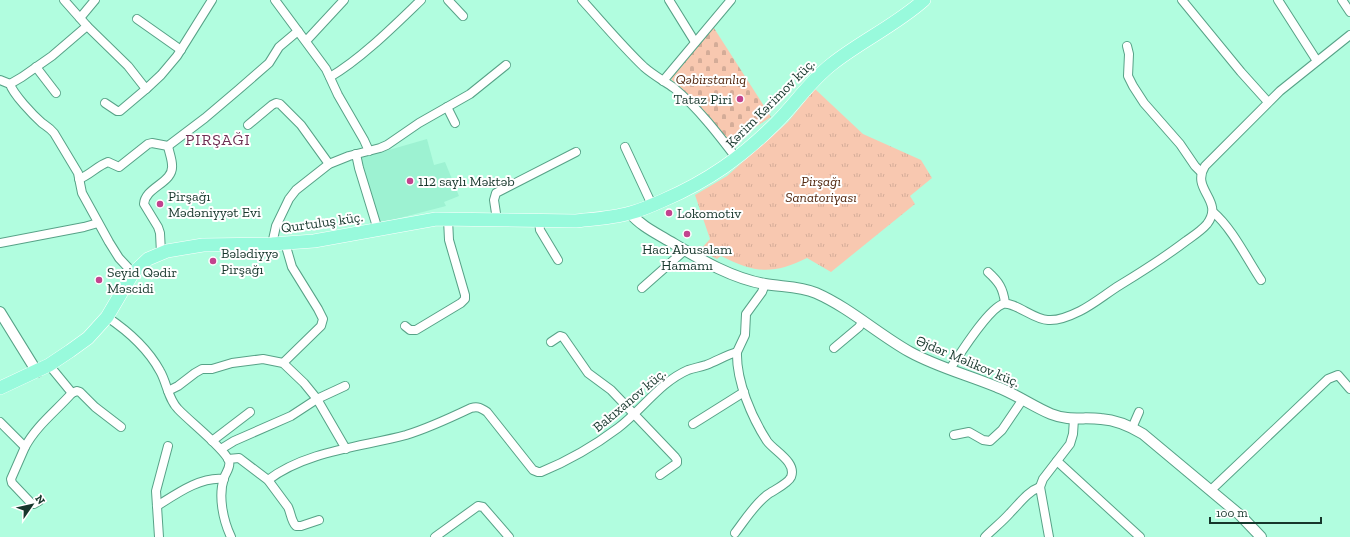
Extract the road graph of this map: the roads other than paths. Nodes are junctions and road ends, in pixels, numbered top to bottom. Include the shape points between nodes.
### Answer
1 (64, 0) edge
2 (95, 0) edge
3 (212, 0) edge
4 (275, 0) edge
5 (344, 0) edge
6 (421, 0) edge
7 (448, 0) edge
8 (582, 0) edge
9 (669, 0) edge
10 (731, 0) edge
11 (924, 0) edge
12 (1182, 0) edge
13 (1278, 0) edge
14 (1342, 0) edge
15 (1350, 12) edge
16 (463, 16) dead end
17 (80, 18) junction
18 (137, 19) dead end
19 (87, 26) junction
20 (298, 31) junction
21 (1350, 35) edge
22 (306, 41) junction
23 (695, 42) junction
24 (1127, 46) dead end
25 (181, 50) junction
26 (1317, 61) junction
27 (506, 65) dead end
28 (36, 67) junction
29 (330, 77) junction
30 (0, 80) edge
31 (663, 81) junction
32 (10, 84) junction
33 (146, 89) junction
34 (56, 93) dead end
35 (1268, 102) junction
36 (106, 103) dead end
37 (447, 106) junction
38 (455, 123) dead end
39 (248, 125) dead end
40 (168, 146) junction
41 (624, 147) dead end
42 (369, 151) junction
43 (576, 152) dead end
44 (356, 154) junction
45 (737, 159) junction
46 (329, 164) junction
47 (1201, 172) junction
48 (80, 179) junction
49 (652, 205) junction
50 (1213, 212) junction
51 (630, 213) junction
52 (448, 219) junction
53 (497, 220) junction
54 (539, 221) junction
55 (98, 223) junction
56 (378, 230) junction
57 (0, 243) edge
58 (278, 244) junction
59 (685, 250) junction
60 (161, 253) junction
61 (558, 260) dead end
62 (988, 272) dead end
63 (133, 273) junction
64 (1260, 280) dead end
65 (765, 284) junction
66 (642, 288) dead end
67 (1005, 304) junction
68 (0, 312) edge
69 (107, 317) junction
70 (863, 321) junction
71 (405, 326) dead end
72 (551, 342) dead end
73 (834, 348) dead end
74 (737, 352) junction
75 (283, 363) junction
76 (49, 365) junction
77 (950, 369) junction
78 (37, 372) junction
79 (345, 386) dead end
80 (0, 388) edge
81 (1350, 388) edge
82 (168, 391) junction
83 (744, 392) junction
84 (72, 394) junction
85 (317, 399) junction
86 (1022, 399) junction
87 (250, 412) dead end
88 (1139, 412) dead end
89 (634, 413) junction
90 (1074, 419) junction
91 (0, 422) edge
92 (693, 424) dead end
93 (121, 427) dead end
94 (1132, 428) junction
95 (954, 435) dead end
96 (212, 441) junction
97 (168, 446) dead end
98 (25, 447) junction
99 (221, 449) junction
100 (346, 449) junction
101 (228, 459) junction
102 (1057, 461) junction
103 (660, 475) dead end
104 (224, 479) junction
105 (268, 480) junction
106 (1040, 487) junction
107 (1211, 490) junction
108 (39, 501) dead end
109 (157, 506) junction
110 (319, 520) dead end
111 (735, 533) dead end
112 (445, 534) edge
113 (159, 537) edge
114 (231, 537) edge
115 (435, 537) edge
116 (509, 537) edge
117 (984, 537) edge
118 (1049, 537) edge
119 (1140, 537) edge
120 (1261, 537) edge

1 - 17 street
2 - 17 street
3 - 25 street
4 - 20 street
5 - 22 street
6 - 29 street via 368,48
7 - 16 street
8 - 31 street via 631,54
9 - 23 street
10 - 23 street
11 - 45 main road, Kərim Kərimov küç. via 890,27 832,64 775,124
12 - 35 street
13 - 26 street
14 - 15 street
17 - 19 street
18 - 25 street
19 - 28 street
19 - 33 street via 128,66
20 - 22 street
20 - 40 street via 238,90
21 - 26 street
22 - 29 street
23 - 31 street
24 - 47 street via 1128,76 1133,86
25 - 33 street
26 - 35 street
27 - 37 street via 470,94
28 - 32 street
28 - 34 street
29 - 42 street
30 - 32 street
31 - 45 street via 681,94 704,118
32 - 48 street via 16,95 54,133 74,164
33 - 36 street via 120,111
35 - 47 street
37 - 38 street
37 - 42 street via 387,145
39 - 46 street via 272,105 280,104 301,125
40 - 48 street via 148,144 119,167 108,162 101,164 91,174
40 - 60 street via 172,165 170,173 145,198 144,204 158,227
41 - 49 street
42 - 44 street
43 - 53 street via 496,193 494,200
44 - 46 street
44 - 56 street
45 - 49 main road, Kərim Kərimov küç. via 703,182
46 - 58 street via 296,190 289,199 276,226
47 - 50 street via 1202,187
48 - 55 street via 82,193
49 - 51 main road, Kərim Kərimov küç.
50 - 64 street via 1227,227
50 - 67 street via 1206,225 1170,254 1068,317 1048,320 1036,318
51 - 54 main road, Qurtuluş küç. via 599,219
51 - 59 street, Əjdər Məlikov küç. via 638,222
52 - 53 main road, Qurtuluş küç.
52 - 56 main road, Qurtuluş küç. via 427,220
52 - 71 street via 449,240 465,299 416,330
53 - 54 main road, Qurtuluş küç.
54 - 61 street via 540,230
55 - 57 street
55 - 63 street via 114,252
56 - 58 main road, Qurtuluş küç. via 314,241
58 - 60 main road, Qurtuluş küç. via 203,245
58 - 75 street via 323,319 321,326
59 - 65 street, Əjdər Məlikov küç. via 732,274
59 - 66 street
60 - 63 main road, Qurtuluş küç. via 148,259
62 - 67 street via 1004,293
63 - 69 main road, Qurtuluş küç.
65 - 70 street, Əjdər Məlikov küç. via 810,291 829,299
65 - 74 street via 746,314 745,335
67 - 77 street via 996,308 986,318
68 - 78 street
69 - 76 main road, Qurtuluş küç. via 88,338
69 - 82 street via 143,348 160,371
70 - 73 street
70 - 77 street, Əjdər Məlikov küç. via 911,353
72 - 89 street via 560,336 563,337 588,373
74 - 83 street
74 - 89 street, Bakıxanov küç. via 676,377
75 - 82 street via 262,359 202,369
75 - 85 street
76 - 78 main road, Qurtuluş küç.
76 - 84 street
77 - 86 street, Əjdər Məlikov küç.
78 - 80 main road, Qurtuluş küç.
79 - 85 street
81 - 107 street via 1338,375 1328,378
82 - 96 street via 176,408
83 - 92 street
83 - 111 street via 767,441 792,470 788,481 766,496
84 - 93 street via 80,392
84 - 98 street via 33,434
85 - 99 street via 291,416
85 - 100 street
86 - 90 street, Əjdər Məlikov küç. via 1051,414
86 - 95 street via 1002,430 990,441 969,432
87 - 96 street
88 - 94 street
89 - 100 street, Bakıxanov küç. via 599,442 541,472 533,470 487,412 477,406 407,434
89 - 103 street via 677,460 675,466
90 - 94 street, Əjdər Məlikov küç. via 1100,419 1122,423
90 - 102 street via 1070,444
91 - 98 street
94 - 107 street, Əjdər Məlikov küç. via 1143,434
96 - 99 street
97 - 109 street via 158,482
98 - 108 street via 11,479 12,483 31,503
99 - 101 street
100 - 105 street, Bakıxanov küç. via 291,465
101 - 104 street via 229,468
101 - 105 street via 240,458
102 - 106 street
102 - 119 street
104 - 109 street via 216,478 200,483
104 - 114 street via 223,517
105 - 110 street via 288,507 296,526
106 - 117 street via 1032,490
106 - 118 street
107 - 120 street, Əjdər Məlikov küç.
109 - 113 street
112 - 115 street
112 - 116 street via 475,508 481,506

